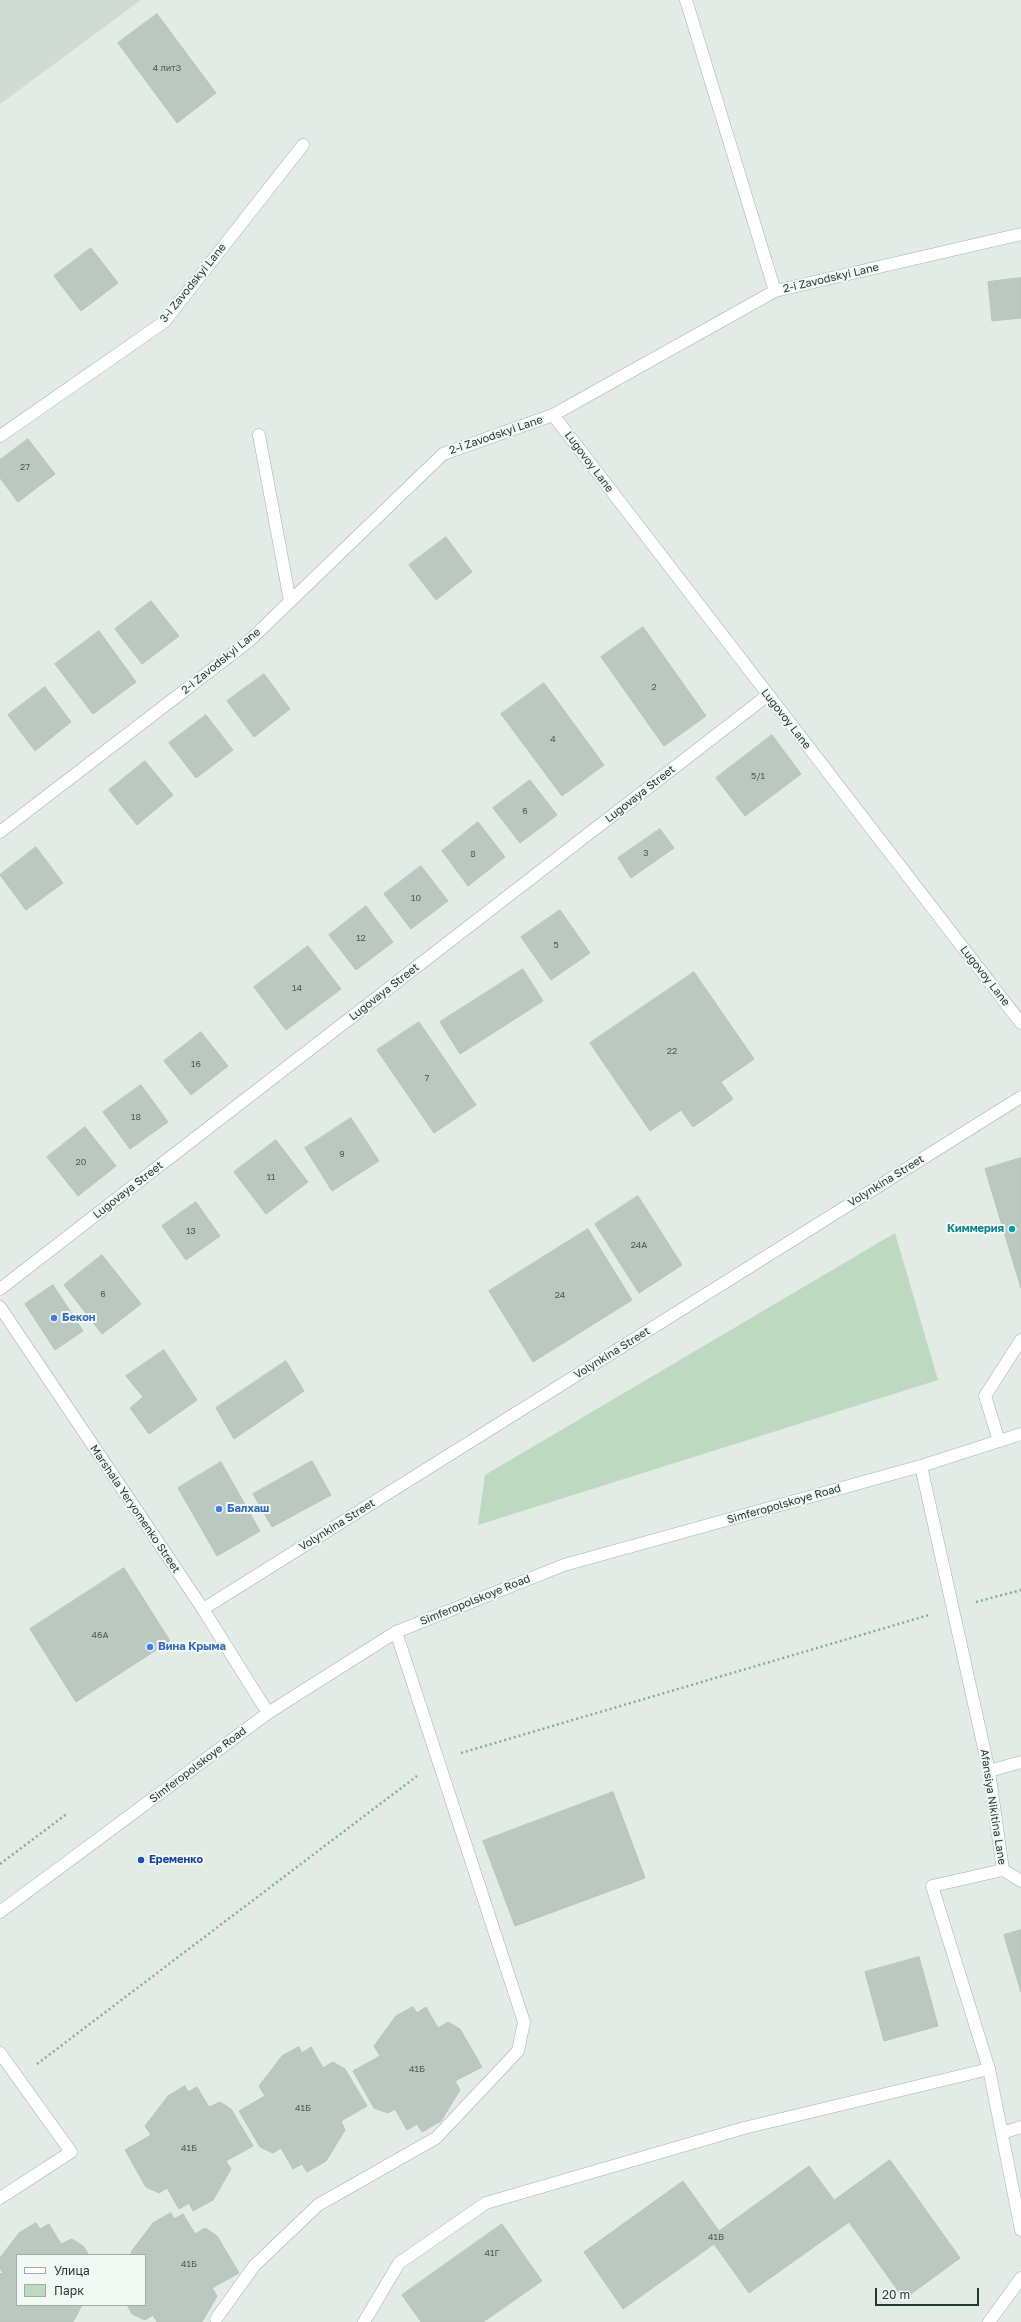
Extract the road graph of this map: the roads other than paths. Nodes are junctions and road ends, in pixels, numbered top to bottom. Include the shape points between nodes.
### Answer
1 (686, 0) edge
2 (303, 145) dead end
3 (1021, 234) edge
4 (775, 291) junction
5 (553, 415) junction
6 (259, 435) dead end
7 (0, 436) edge
8 (290, 601) junction
9 (768, 695) junction
10 (0, 832) edge
11 (1021, 1023) edge
12 (1021, 1097) edge
13 (0, 1289) edge
14 (0, 1307) edge
15 (1021, 1340) edge
16 (1021, 1434) edge
17 (999, 1441) junction
18 (921, 1466) junction
19 (203, 1609) junction
20 (396, 1632) junction
21 (268, 1712) junction
22 (1021, 1762) edge
23 (988, 1771) junction
24 (1003, 1870) junction
25 (1021, 1881) edge
26 (0, 1912) edge
27 (0, 2053) edge
28 (989, 2069) junction
29 (1021, 2127) edge
30 (1002, 2133) junction
31 (0, 2198) edge
32 (1021, 2230) edge
33 (1021, 2278) edge
34 (216, 2319) dead end
35 (364, 2322) edge
36 (989, 2322) edge

1 - 4 street
2 - 7 street, 3-i Zavodskyi Lane via 164,322
3 - 4 street, 2-i Zavodskyi Lane
4 - 5 street, 2-i Zavodskyi Lane
5 - 8 street, 2-i Zavodskyi Lane via 443,454
5 - 9 street, Lugovoy Lane
6 - 8 street
8 - 10 street, 2-i Zavodskyi Lane via 249,641
9 - 11 street, Lugovoy Lane
9 - 13 street, Lugovaya Street
12 - 19 street, Volynkina Street
14 - 19 street, Marshala Yeryomenko Street
15 - 17 street via 985,1396
16 - 17 street, Simferopolskoye Road
17 - 18 street, Simferopolskoye Road
18 - 20 street, Simferopolskoye Road via 564,1565
18 - 23 street, Afansiya Nikitina Lane
19 - 21 street, Marshala Yeryomenko Street
20 - 21 street, Simferopolskoye Road
20 - 34 street via 524,2022 518,2051 436,2138 318,2205 254,2266
21 - 26 street, Simferopolskoye Road
22 - 23 street
23 - 24 street, Afansiya Nikitina Lane
24 - 25 street
24 - 28 street, Afansiya Nikitina Lane via 932,1886
27 - 31 street via 71,2152
28 - 30 street, Afansiya Nikitina Lane
28 - 35 street via 744,2128 486,2203 399,2264
29 - 30 street
30 - 32 street, Afansiya Nikitina Lane
33 - 36 street

